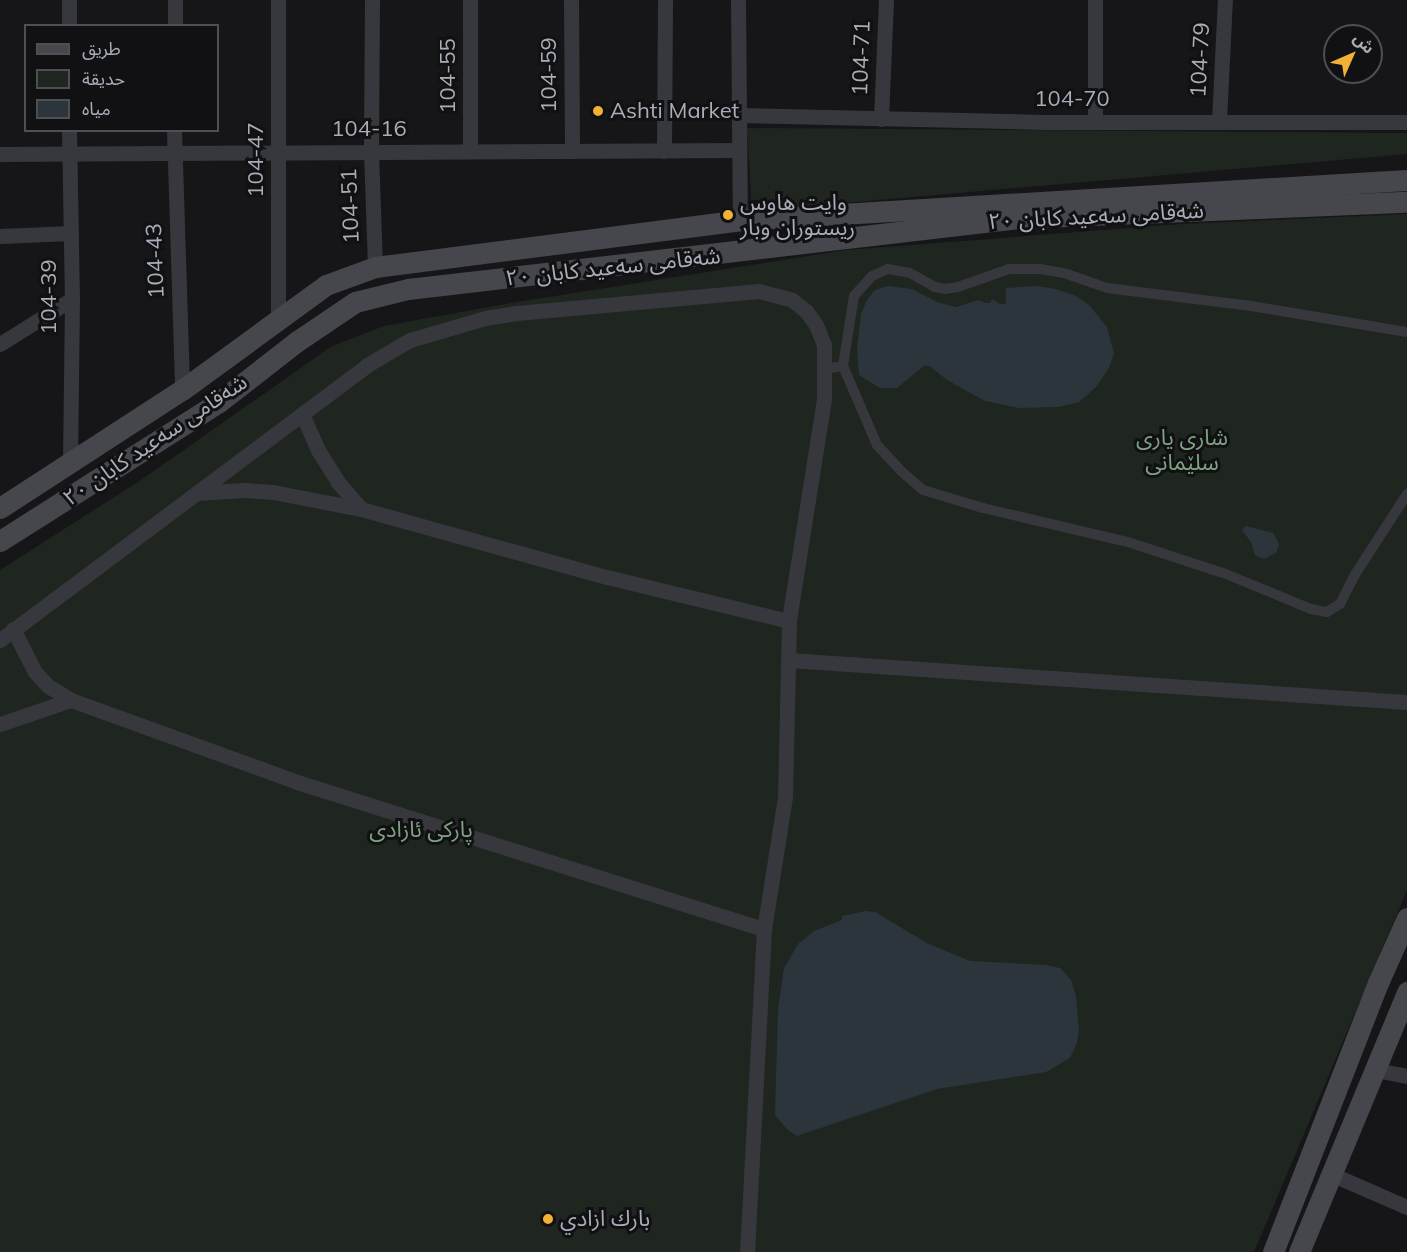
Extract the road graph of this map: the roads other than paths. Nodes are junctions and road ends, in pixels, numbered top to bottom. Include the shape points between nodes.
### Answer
1 (69, 0) edge
2 (175, 0) edge
3 (278, 0) edge
4 (372, 0) edge
5 (470, 0) edge
6 (571, 0) edge
7 (665, 0) edge
8 (738, 0) edge
9 (886, 0) edge
10 (1095, 0) edge
11 (1225, 0) edge
12 (69, 24) edge
13 (175, 24) edge
14 (738, 115) junction
15 (881, 118) junction
16 (1220, 121) junction
17 (1095, 122) junction
18 (1407, 122) edge
19 (69, 132) edge
20 (174, 132) edge
21 (664, 150) junction
22 (739, 150) junction
23 (470, 151) junction
24 (572, 151) junction
25 (279, 152) junction
26 (371, 152) junction
27 (69, 153) junction
28 (174, 153) junction
29 (0, 154) edge
30 (1407, 180) edge
31 (1407, 202) edge
32 (740, 220) junction
33 (71, 233) junction
34 (0, 236) edge
35 (375, 267) junction
36 (72, 299) junction
37 (278, 320) junction
38 (1407, 332) edge
39 (0, 344) edge
40 (843, 366) junction
41 (825, 369) junction
42 (182, 390) junction
43 (302, 414) junction
44 (70, 463) junction
45 (195, 494) junction
46 (1407, 494) edge
47 (0, 508) edge
48 (361, 509) junction
49 (0, 541) edge
50 (789, 621) junction
51 (13, 629) junction
52 (0, 640) edge
53 (789, 660) junction
54 (71, 700) junction
55 (1407, 702) edge
56 (0, 724) edge
57 (1407, 918) edge
58 (764, 929) junction
59 (1406, 998) edge
60 (1376, 1070) junction
61 (1407, 1076) edge
62 (1332, 1100) junction
63 (1359, 1110) junction
64 (1331, 1174) junction
65 (1407, 1207) edge
66 (747, 1252) edge
67 (1273, 1252) edge
68 (1299, 1252) edge

1 - 12 street
2 - 13 street
3 - 25 street, 104-47
4 - 26 street, 104-51
5 - 23 street, 104-55
6 - 24 street, 104-59
7 - 21 street
8 - 14 street
9 - 15 street, 104-71
10 - 17 street
11 - 16 street, 104-79
14 - 15 street, 104-70
14 - 22 street
15 - 17 street, 104-70
16 - 17 street, 104-70
16 - 18 street, 104-70
19 - 27 street, 104-39
20 - 28 street, 104-43
21 - 22 street, 104-16
21 - 24 street, 104-16
22 - 32 street
23 - 24 street, 104-16
23 - 26 street, 104-16
25 - 26 street, 104-16
25 - 28 street, 104-16
25 - 37 street, 104-47
26 - 35 street, 104-51
27 - 28 street, 104-16
27 - 29 street, 104-16
27 - 33 street, 104-39
28 - 42 street, 104-43
30 - 32 main road, شەقامی سەعید کابان ٢٠
31 - 49 main road, شەقامی سەعید کابان ٢٠ via 1019,218 408,289 355,302 219,402
32 - 35 main road, شەقامی سەعید کابان ٢٠
33 - 34 street
33 - 36 street, 104-39
35 - 37 main road, شەقامی سەعید کابان ٢٠ via 326,285
36 - 39 street
36 - 44 street, 104-39
37 - 42 main road, شەقامی سەعید کابان ٢٠
38 - 40 street via 1251,306 1107,288 1040,269 1008,269 945,289 910,273 888,269 872,276 854,296
40 - 41 street
40 - 46 street via 877,445 923,490 1128,542 1226,574 1311,609 1327,612 1340,604
41 - 43 street via 824,345 806,311 792,300 759,291 517,313 442,330 410,340 367,365
41 - 50 street via 824,399
42 - 44 main road, شەقامی سەعید کابان ٢٠
43 - 45 street
43 - 48 street via 337,481
44 - 47 main road, شەقامی سەعید کابان ٢٠
45 - 48 street via 273,492
45 - 51 street
48 - 50 street via 607,577
50 - 53 street
51 - 52 street
51 - 54 street via 35,672 48,686
53 - 55 street
53 - 58 street via 784,797
54 - 56 street
54 - 58 street via 297,782
57 - 62 main road
58 - 66 street
59 - 60 main road
60 - 61 street
60 - 63 main road
62 - 63 main road
62 - 67 main road
63 - 64 main road
64 - 65 street
64 - 68 main road

